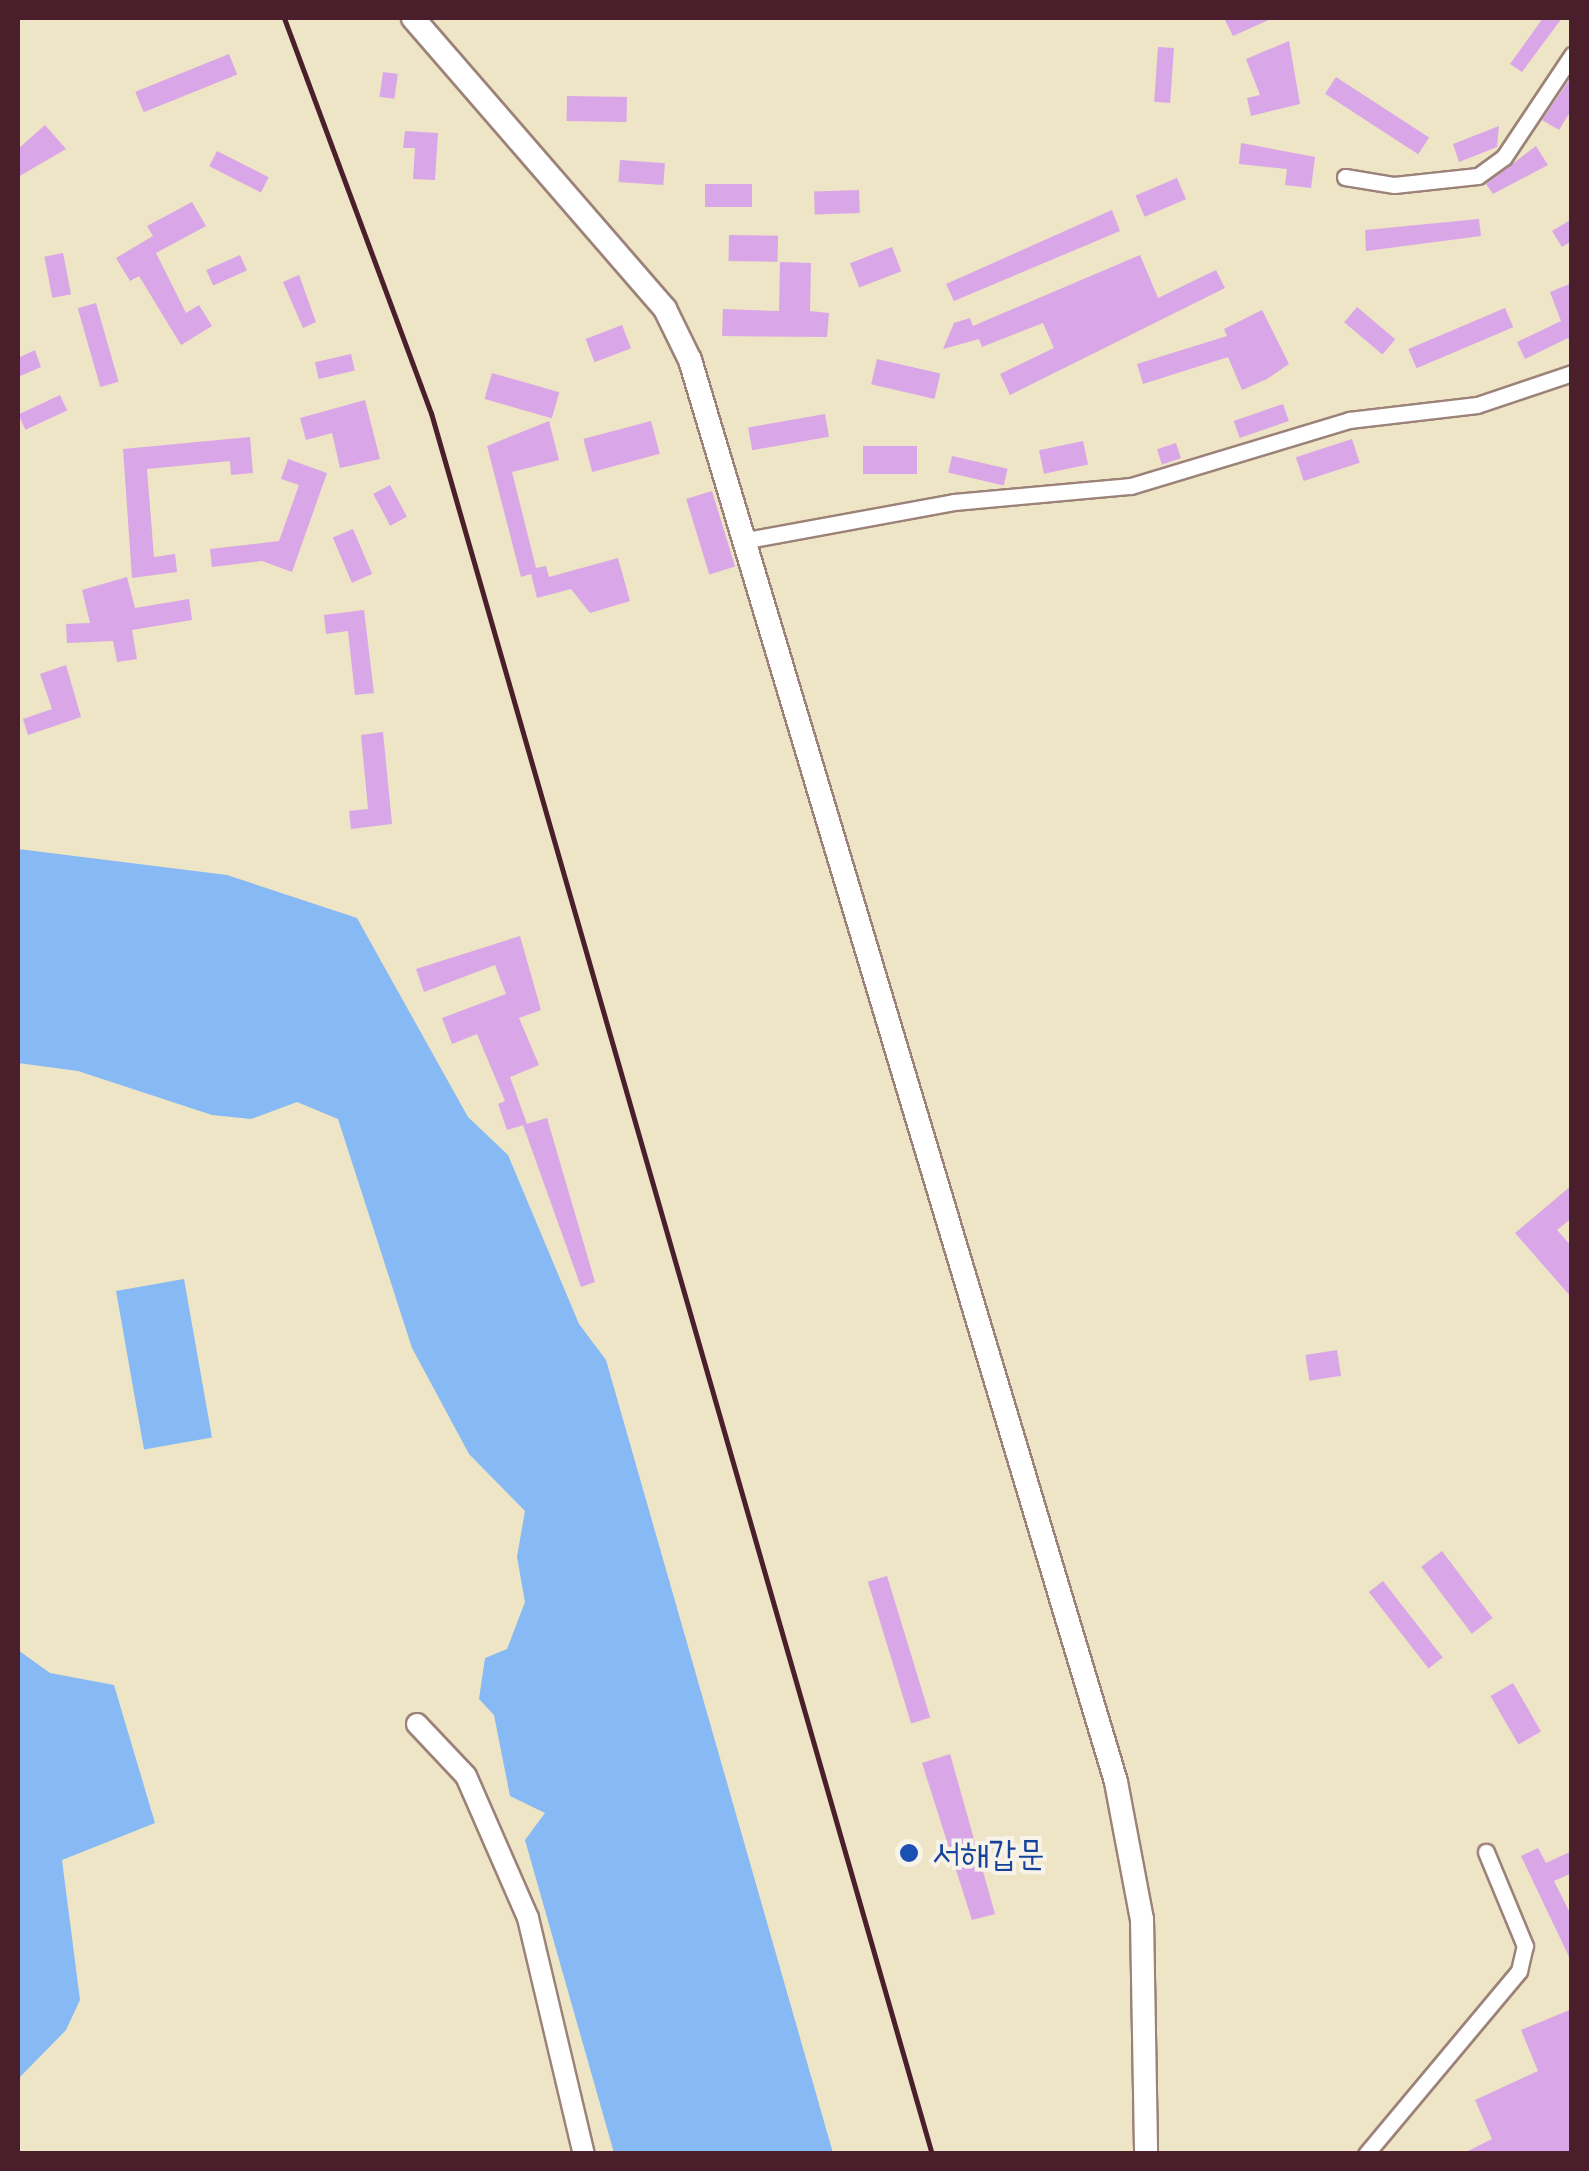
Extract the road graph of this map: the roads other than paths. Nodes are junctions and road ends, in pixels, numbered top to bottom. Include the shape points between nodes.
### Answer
1 (413, 18) edge
2 (1572, 56) edge
3 (1345, 177) dead end
4 (1572, 373) edge
5 (747, 540) junction
6 (417, 1724) dead end
7 (1486, 1852) dead end
8 (584, 2154) edge
9 (1146, 2154) edge
10 (1366, 2154) edge

1 - 5 main road via 665,309
2 - 3 street via 1504,157 1478,176 1394,185
4 - 5 street via 1477,405 1349,420 1130,486 954,502
5 - 9 main road via 1116,1782 1142,1919
6 - 8 street via 466,1776 528,1918
7 - 10 street via 1525,1946 1519,1970

